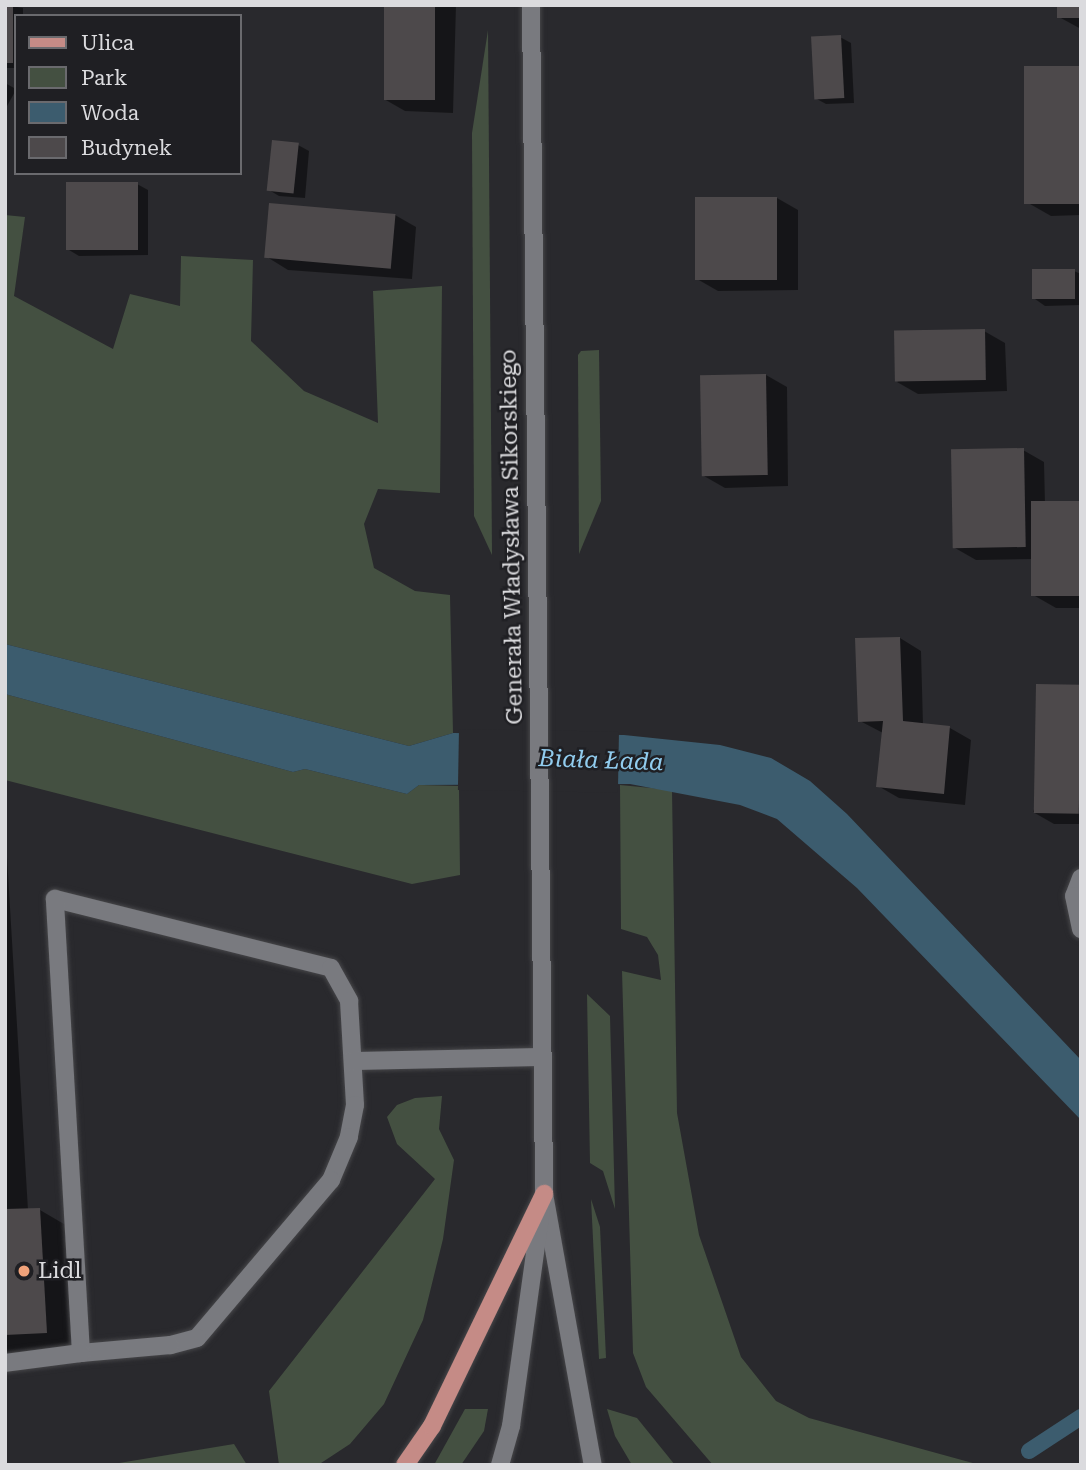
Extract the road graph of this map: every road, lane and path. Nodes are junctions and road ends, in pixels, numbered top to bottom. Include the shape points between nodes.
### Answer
1 (531, 5) edge
2 (1081, 878) edge
3 (1081, 929) edge
4 (542, 1057) junction
5 (353, 1060) junction
6 (544, 1194) junction
7 (82, 1353) junction
8 (5, 1363) edge
9 (405, 1465) edge
10 (500, 1465) edge
11 (593, 1465) edge

1 - 4 street, Generała Władysława Sikorskiego
2 - 3 street via 1074,896
4 - 5 street
4 - 6 street, Generała Władysława Sikorskiego
5 - 7 street via 355,1105 349,1137 331,1180 211,1327 197,1338 170,1345
5 - 7 street via 349,1001 331,968 55,899
6 - 9 main road via 432,1426
6 - 10 street, Generała Władysława Sikorskiego via 511,1426
6 - 11 street, Generała Władysława Sikorskiego
7 - 8 street

